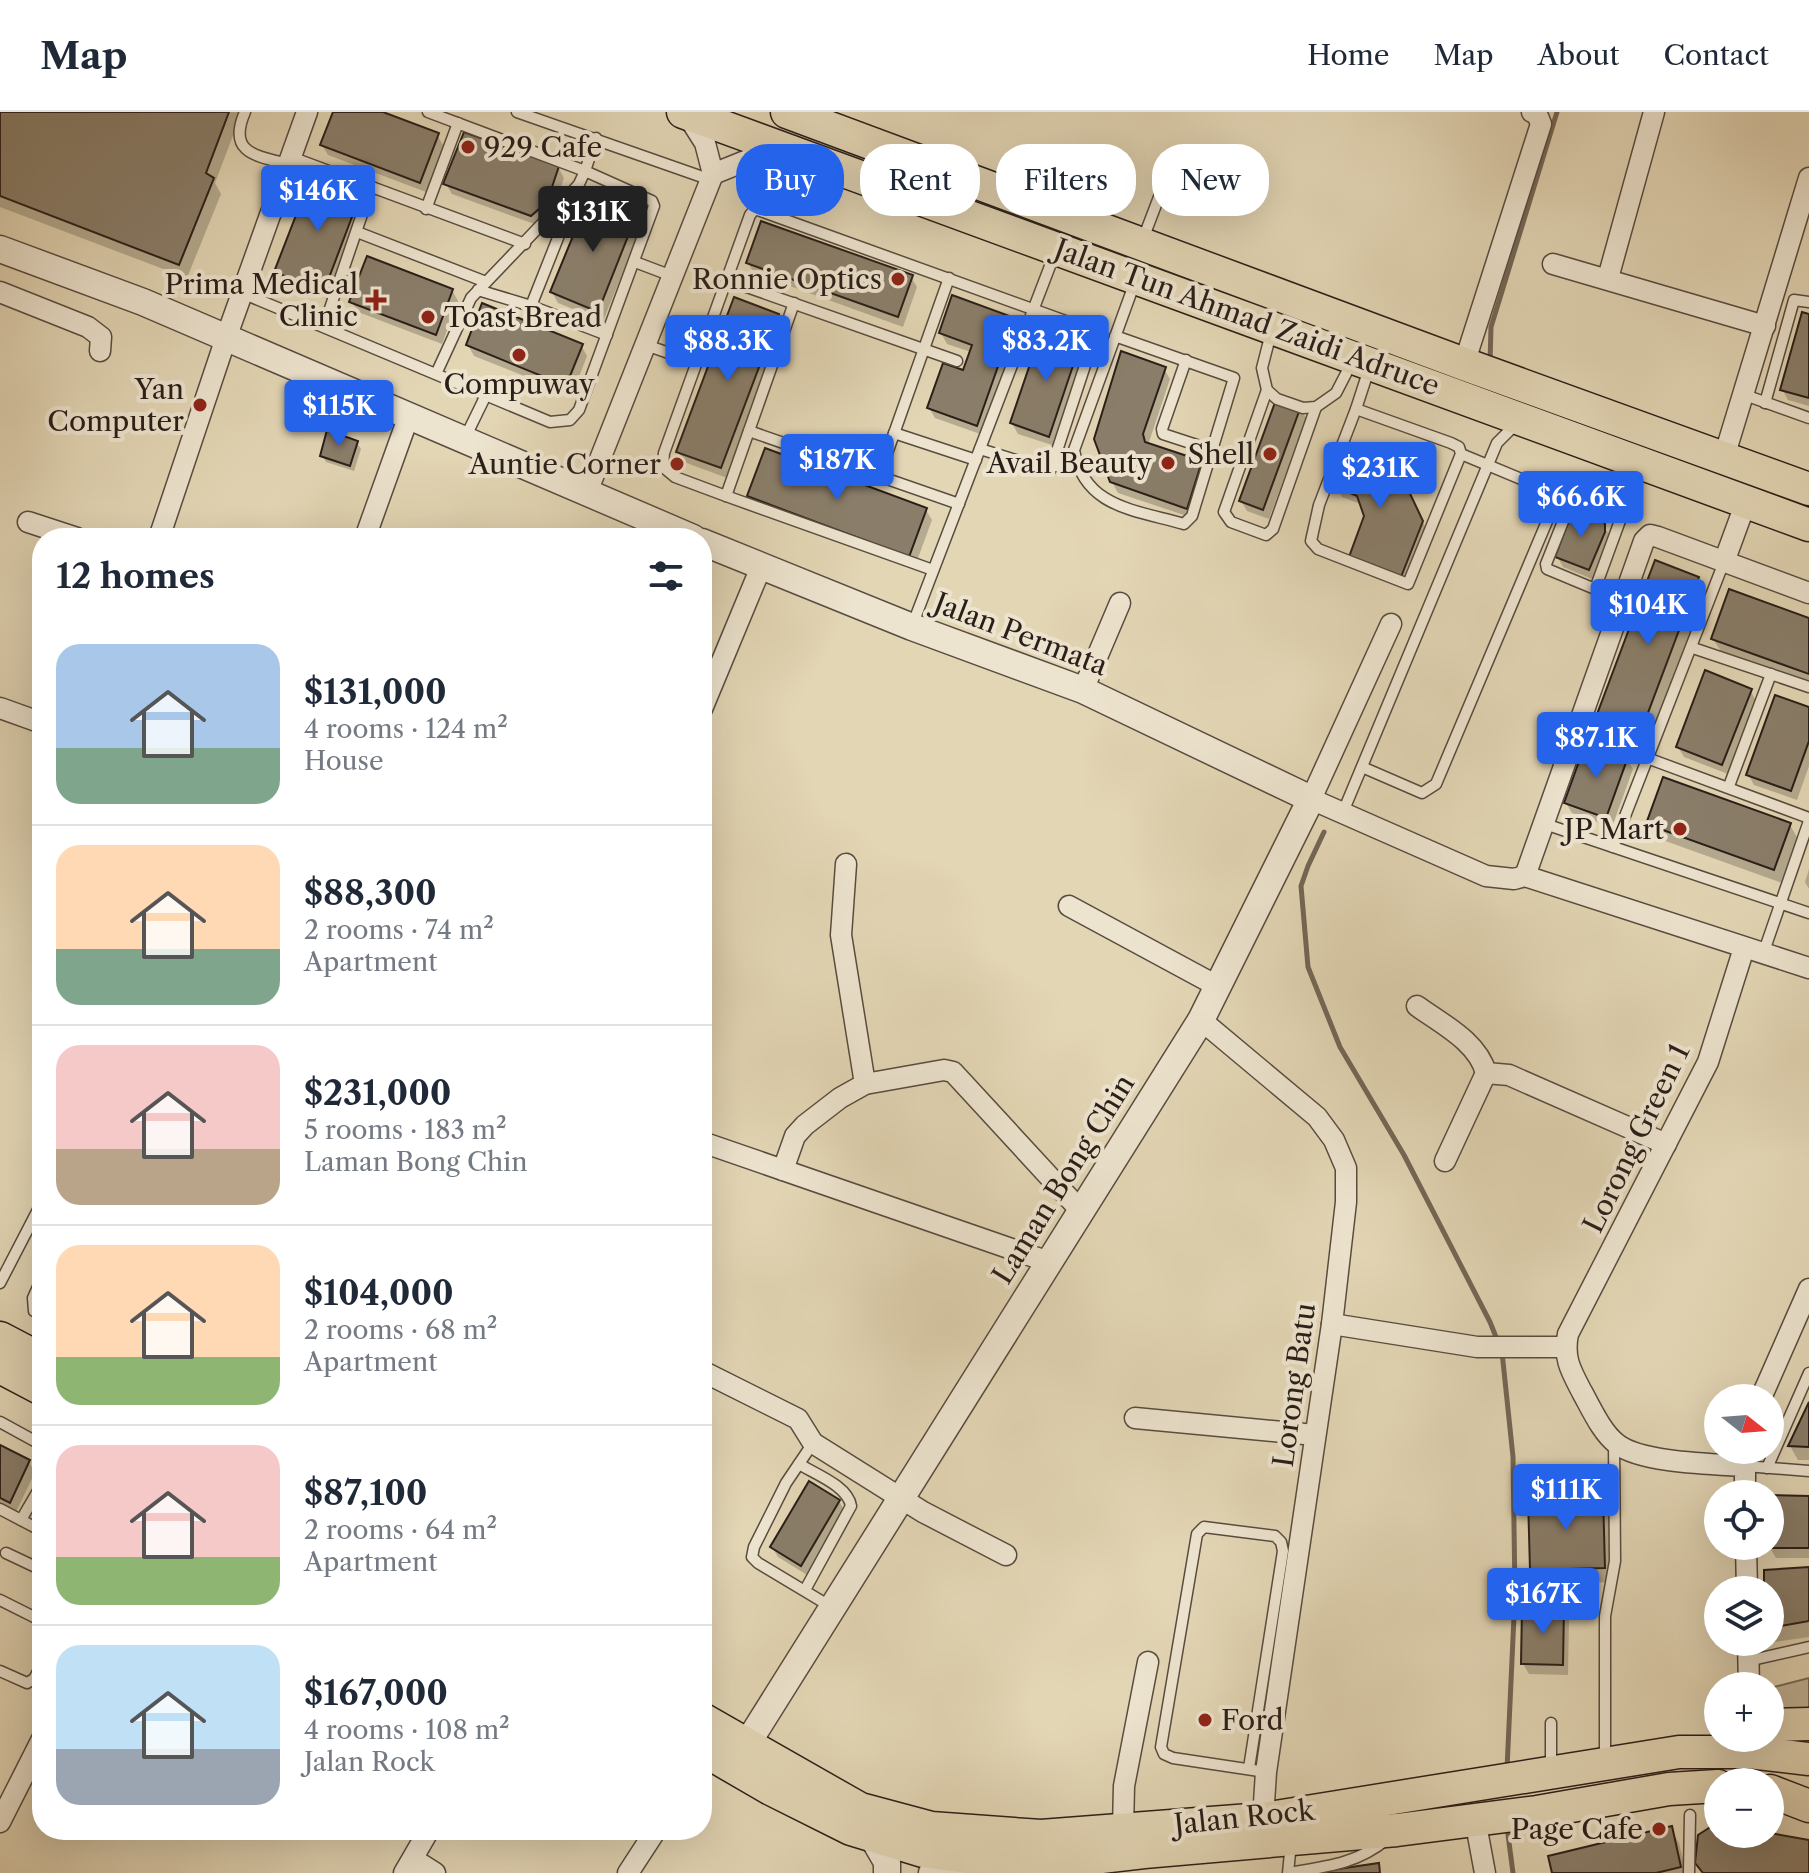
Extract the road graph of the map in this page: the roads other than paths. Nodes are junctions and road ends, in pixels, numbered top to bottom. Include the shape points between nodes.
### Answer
1 (245, 112) edge
2 (307, 112) edge
3 (428, 112) edge
4 (517, 112) edge
5 (685, 112) edge
6 (1532, 112) edge
7 (1654, 112) edge
8 (798, 114) edge
9 (458, 123) junction
10 (596, 138) junction
11 (772, 144) edge
12 (290, 160) junction
13 (736, 166) edge
14 (844, 170) edge
15 (585, 171) junction
16 (712, 177) junction
17 (1809, 178) edge
18 (579, 184) junction
19 (371, 188) junction
20 (426, 209) junction
21 (1152, 215) edge
22 (357, 232) junction
23 (525, 244) junction
24 (1141, 244) junction
25 (1057, 247) junction
26 (0, 249) edge
27 (635, 262) junction
28 (1553, 264) dead end
29 (672, 276) junction
30 (1137, 276) junction
31 (949, 278) junction
32 (1608, 278) junction
33 (727, 280) junction
34 (482, 286) junction
35 (0, 292) edge
36 (242, 293) junction
37 (1784, 297) junction
38 (1809, 302) edge
39 (794, 303) junction
40 (531, 306) junction
41 (1033, 308) junction
42 (324, 326) junction
43 (1765, 326) junction
44 (1273, 327) junction
45 (607, 335) junction
46 (1115, 336) junction
47 (226, 338) junction
48 (646, 345) junction
49 (924, 349) junction
50 (100, 351) dead end
51 (1186, 360) junction
52 (1363, 360) junction
53 (957, 361) dead end
54 (697, 363) junction
55 (1480, 370) junction
56 (436, 374) junction
57 (1267, 390) junction
58 (486, 395) junction
59 (1745, 395) junction
60 (1765, 403) junction
61 (1316, 407) junction
62 (1356, 409) junction
63 (1500, 411) junction
64 (408, 418) junction
65 (1809, 418) edge
66 (749, 431) junction
67 (894, 433) junction
68 (463, 441) junction
69 (1212, 450) junction
70 (978, 454) junction
71 (1461, 454) junction
72 (1724, 457) junction
73 (1641, 464) junction
74 (1487, 465) junction
75 (1053, 466) junction
76 (1077, 466) junction
77 (879, 476) junction
78 (1809, 489) edge
79 (587, 492) junction
80 (726, 496) junction
81 (1746, 502) junction
82 (959, 504) junction
83 (1809, 507) edge
84 (1622, 513) junction
85 (28, 522) dead end
86 (1809, 525) edge
87 (46, 528) edge
88 (162, 528) edge
89 (369, 528) edge
90 (670, 528) edge
91 (712, 546) edge
92 (1724, 562) junction
93 (761, 567) junction
94 (933, 570) junction
95 (1809, 593) edge
96 (1120, 603) dead end
97 (1391, 624) dead end
98 (912, 627) junction
99 (1693, 648) junction
100 (1771, 674) junction
101 (712, 685) edge
102 (1809, 687) edge
103 (1083, 690) junction
104 (0, 708) edge
105 (32, 719) edge
106 (1647, 758) junction
107 (1362, 767) junction
108 (1729, 786) junction
109 (1311, 799) junction
110 (1343, 812) junction
111 (1809, 819) edge
112 (1542, 823) junction
113 (1613, 847) junction
114 (846, 864) dead end
115 (1525, 876) junction
116 (1779, 904) junction
117 (1069, 906) dead end
118 (1809, 913) edge
119 (1753, 951) junction
120 (1809, 968) edge
121 (1219, 987) junction
122 (1417, 1006) dead end
123 (1201, 1020) junction
124 (1486, 1073) junction
125 (865, 1084) junction
126 (1666, 1144) junction
127 (712, 1145) edge
128 (1445, 1161) dead end
129 (783, 1170) junction
130 (1081, 1211) junction
131 (32, 1221) edge
132 (1049, 1262) junction
133 (0, 1283) edge
134 (1809, 1289) edge
135 (1332, 1324) junction
136 (0, 1338) edge
137 (1565, 1347) junction
138 (32, 1359) edge
139 (32, 1366) edge
140 (0, 1367) edge
141 (1809, 1373) edge
142 (712, 1376) edge
143 (1767, 1384) edge
144 (1135, 1418) dead end
145 (0, 1422) edge
146 (1315, 1435) junction
147 (32, 1440) edge
148 (813, 1443) junction
149 (1614, 1443) junction
150 (1704, 1459) edge
151 (799, 1464) junction
152 (1750, 1464) edge
153 (1767, 1468) junction
154 (1809, 1471) edge
155 (901, 1499) junction
156 (32, 1501) edge
157 (0, 1509) edge
158 (21, 1520) junction
159 (32, 1526) edge
160 (6, 1553) dead end
161 (1006, 1555) dead end
162 (32, 1565) edge
163 (805, 1590) junction
164 (0, 1600) edge
165 (833, 1608) junction
166 (32, 1616) edge
167 (1809, 1647) edge
168 (1784, 1649) edge
169 (1148, 1662) dead end
170 (0, 1671) edge
171 (32, 1680) edge
172 (1551, 1723) dead end
173 (1809, 1724) edge
174 (712, 1725) edge
175 (1784, 1725) edge
176 (1704, 1740) edge
177 (747, 1744) junction
178 (1679, 1752) junction
179 (712, 1755) edge
180 (32, 1759) edge
181 (1809, 1759) edge
182 (1605, 1763) junction
183 (1258, 1770) junction
184 (1538, 1773) junction
185 (1704, 1787) edge
186 (1784, 1792) edge
187 (1784, 1796) edge
188 (1809, 1796) edge
189 (1809, 1806) edge
190 (1690, 1815) dead end
191 (1482, 1818) junction
192 (1263, 1819) junction
193 (0, 1822) edge
194 (1123, 1829) junction
195 (1397, 1830) junction
196 (872, 1836) junction
197 (423, 1840) edge
198 (649, 1840) edge
199 (1291, 1840) junction
200 (976, 1858) junction
201 (408, 1866) edge
202 (435, 1873) edge
203 (628, 1873) edge
204 (887, 1873) edge
205 (932, 1873) edge
206 (1288, 1873) edge
207 (1485, 1873) edge
208 (1689, 1873) edge

1 - 12 lane via 239,142 246,151
2 - 12 street
3 - 9 lane
4 - 10 lane
5 - 11 main road, Jalan Tun Ahmad Zaidi Adruce
5 - 16 street via 705,143
6 - 55 street via 1541,124
7 - 32 street
8 - 24 main road, Jalan Tun Ahmad Zaidi Adruce
9 - 15 lane
9 - 20 lane
10 - 15 lane
10 - 16 lane
12 - 19 lane
12 - 36 street
13 - 16 street
14 - 25 main road, Jalan Tun Ahmad Zaidi Adruce
15 - 18 lane
15 - 27 lane via 652,201
16 - 29 street
17 - 37 street
18 - 23 lane
18 - 40 lane
19 - 20 lane
19 - 22 lane
20 - 23 lane
21 - 24 lane
22 - 34 lane
22 - 42 lane
23 - 34 lane
24 - 55 main road, Jalan Tun Ahmad Zaidi Adruce
25 - 30 main road, Jalan Tun Ahmad Zaidi Adruce
25 - 41 lane
26 - 47 street
27 - 29 lane
27 - 45 lane
28 - 32 street
29 - 48 street
30 - 44 main road, Jalan Tun Ahmad Zaidi Adruce
30 - 46 lane
31 - 33 lane via 755,209
31 - 41 lane
31 - 49 lane
32 - 43 street
33 - 39 lane
33 - 54 lane
34 - 40 lane
34 - 56 lane via 466,305
35 - 50 street via 88,327 101,337
36 - 42 lane
36 - 47 street
37 - 38 lane
37 - 43 street
37 - 60 lane
39 - 49 lane
39 - 66 lane
40 - 45 lane
41 - 70 lane
41 - 75 lane via 1096,332
42 - 56 lane
43 - 59 street
44 - 52 main road, Jalan Tun Ahmad Zaidi Adruce
44 - 57 lane via 1262,368
45 - 58 lane via 579,410 570,420 550,422
46 - 51 lane
46 - 76 lane via 1074,450
47 - 64 street
47 - 88 street
48 - 54 lane
48 - 79 street
49 - 53 lane
49 - 67 lane
51 - 69 lane via 1234,378
51 - 69 lane via 1163,434
52 - 61 lane via 1336,393
52 - 62 lane
52 - 63 main road, Jalan Tun Ahmad Zaidi Adruce
54 - 80 lane via 663,467 675,477
55 - 72 main road, Jalan Tun Ahmad Zaidi Adruce
56 - 58 lane
57 - 61 lane via 1277,399
57 - 61 lane via 1224,512 1231,522 1266,535 1273,529
58 - 68 lane
59 - 60 lane
59 - 72 street
60 - 65 lane
62 - 71 lane via 1451,443
62 - 71 lane via 1319,505 1311,541 1339,558 1408,584
63 - 73 main road, Jalan Tun Ahmad Zaidi Adruce
63 - 74 lane via 1497,443
64 - 68 street
64 - 89 street
66 - 77 lane
66 - 80 lane
67 - 70 lane
67 - 77 lane
68 - 79 street
69 - 76 lane via 1192,516 1184,524 1107,502
70 - 75 lane via 1048,470
70 - 82 lane
71 - 74 lane
72 - 78 main road, Jalan Tun Ahmad Zaidi Adruce
72 - 83 main road via 1731,476
73 - 81 main road, Jalan Tun Ahmad Zaidi Adruce
73 - 84 lane
74 - 107 lane
74 - 107 lane via 1550,491 1556,500 1436,784 1422,793
75 - 76 lane
77 - 82 lane
79 - 90 street
80 - 94 lane
81 - 86 main road, Jalan Tun Ahmad Zaidi Adruce
81 - 92 street
82 - 94 lane
84 - 84 lane via 1595,589 1547,569 1576,496
85 - 87 street
91 - 93 street, Jalan Permata
92 - 95 street
92 - 99 lane
92 - 112 street via 1650,535 1644,541
93 - 98 street, Jalan Permata
93 - 101 street
94 - 98 lane
96 - 103 street
97 - 109 street, Laman Bong Chin
98 - 103 street, Jalan Permata
99 - 100 lane
99 - 106 lane
100 - 102 lane
100 - 108 lane
103 - 109 street, Jalan Permata
104 - 105 street
106 - 108 lane
106 - 113 lane
107 - 110 lane
108 - 111 lane
109 - 110 street
109 - 121 street, Laman Bong Chin
110 - 115 street via 1486,876
111 - 116 lane
112 - 113 lane
112 - 115 street
113 - 116 lane
114 - 125 street via 841,935
115 - 119 street
116 - 118 lane
116 - 119 lane
117 - 121 street
119 - 120 street
119 - 126 street, Lorong Green 1 via 1708,1062
121 - 123 street, Laman Bong Chin
122 - 124 street via 1477,1053
123 - 130 street, Laman Bong Chin
123 - 135 street, Lorong Batu via 1317,1117 1334,1140 1346,1168 1346,1202
124 - 126 street via 1509,1075
124 - 128 street
125 - 129 street via 805,1125 795,1136
125 - 130 street via 921,1072 953,1072
126 - 137 street, Lorong Green 1
127 - 129 street
129 - 132 street
130 - 132 street, Laman Bong Chin
131 - 133 lane
132 - 155 street, Laman Bong Chin
134 - 143 street
135 - 137 street via 1477,1347
135 - 146 street, Lorong Batu
136 - 138 main road
137 - 149 street via 1567,1364
139 - 140 main road
141 - 153 lane
142 - 148 street via 798,1419
144 - 146 street
145 - 147 lane
146 - 183 street, Lorong Batu
148 - 151 lane
148 - 155 street
149 - 150 street via 1648,1457
149 - 182 lane via 1615,1561 1605,1616
151 - 163 lane via 850,1497 851,1506
151 - 163 lane via 752,1557
152 - 153 lane
153 - 154 lane
155 - 161 street
155 - 165 street, Laman Bong Chin
156 - 158 lane
157 - 158 lane
158 - 159 lane
160 - 162 lane
163 - 165 lane
164 - 166 lane
165 - 177 street, Laman Bong Chin
167 - 168 lane
169 - 194 street via 1124,1786
170 - 171 lane via 27,1683
172 - 184 lane
173 - 175 main road
174 - 177 main road, Jalan Rock
176 - 178 main road
177 - 194 main road, Jalan Rock via 860,1809 931,1828 1041,1836
178 - 181 main road, Jalan Rock
178 - 182 main road, Jalan Rock
179 - 196 main road, Jalan Rock
180 - 193 street
182 - 184 main road, Jalan Rock
183 - 183 lane via 1173,1758 1161,1747 1197,1534 1204,1527 1275,1536 1281,1542
183 - 192 street, Lorong Batu
184 - 192 main road, Jalan Rock
185 - 191 main road, Jalan Rock
186 - 188 main road
187 - 189 main road
190 - 208 lane
191 - 195 main road, Jalan Rock
191 - 207 street
192 - 194 main road, Jalan Rock
195 - 199 main road, Jalan Rock
195 - 206 lane via 1361,1858
196 - 200 main road, Jalan Rock via 923,1851
196 - 204 street via 887,1862
197 - 201 street
198 - 203 street
199 - 200 main road, Jalan Rock via 1043,1864
199 - 206 lane
200 - 205 street
201 - 202 street

